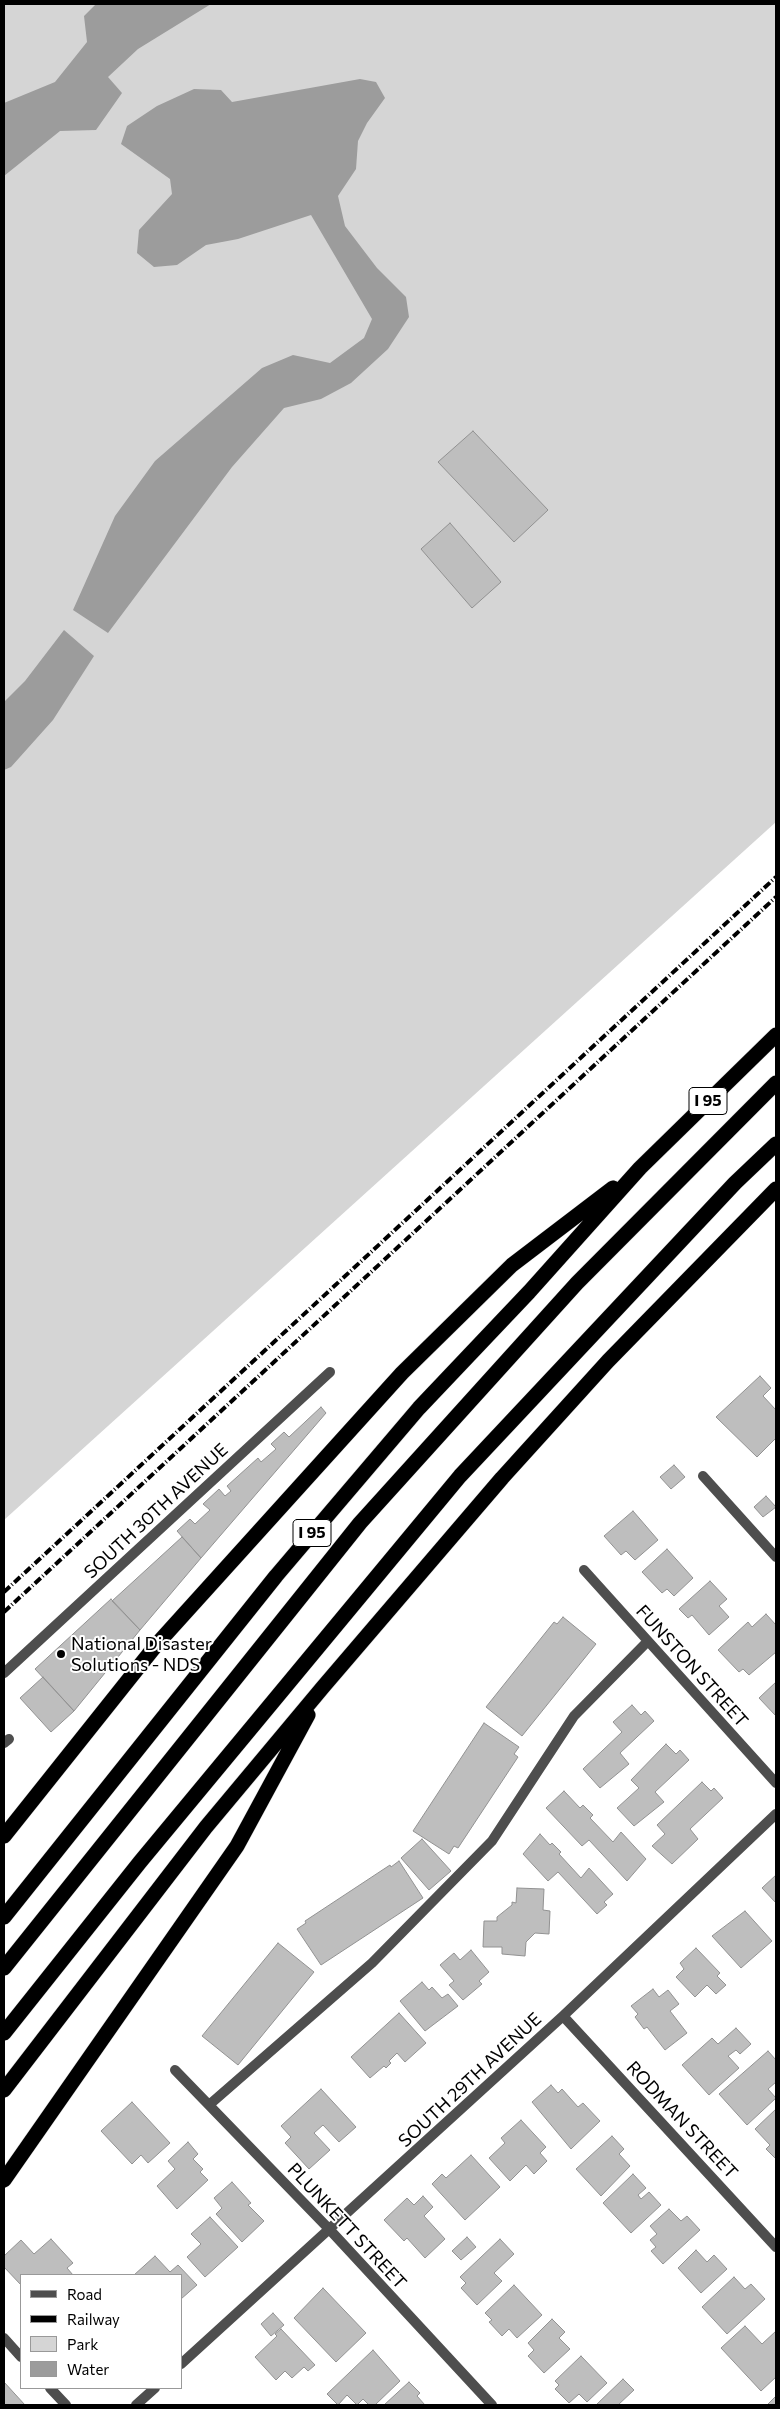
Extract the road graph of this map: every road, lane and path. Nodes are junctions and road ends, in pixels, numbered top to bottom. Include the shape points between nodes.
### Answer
1 (776, 1035) edge
2 (776, 1083) edge
3 (776, 1144) edge
4 (640, 1168) junction
5 (776, 1189) edge
6 (330, 1372) dead end
7 (703, 1476) dead end
8 (776, 1557) edge
9 (584, 1570) dead end
10 (648, 1641) junction
11 (4, 1673) edge
12 (323, 1687) junction
13 (776, 1783) edge
14 (776, 1814) edge
15 (4, 1836) edge
16 (4, 1917) edge
17 (4, 1968) edge
18 (563, 2016) junction
19 (4, 2033) edge
20 (175, 2070) dead end
21 (4, 2090) edge
22 (209, 2104) junction
23 (4, 2180) edge
24 (330, 2230) junction
25 (776, 2247) edge
26 (4, 2338) edge
27 (20, 2356) edge
28 (182, 2363) edge
29 (51, 2389) edge
30 (154, 2389) edge
31 (66, 2405) edge
32 (136, 2405) edge
33 (492, 2405) edge

1 - 4 highway, I 95
2 - 17 highway via 577,1283 360,1523
3 - 19 highway via 735,1182 460,1476 140,1862
4 - 15 highway via 512,1265 402,1373 157,1644
4 - 16 highway, I 95 via 419,1408 276,1576
5 - 12 highway via 601,1369 502,1478
6 - 11 street, SOUTH 30TH AVENUE
7 - 8 street
9 - 10 street, FUNSTON STREET
10 - 13 street, FUNSTON STREET
10 - 22 street via 574,1716 492,1841 372,1963
12 - 21 highway via 206,1827
12 - 23 highway via 237,1846
14 - 18 street, SOUTH 29TH AVENUE
18 - 24 street, SOUTH 29TH AVENUE
18 - 25 street, RODMAN STREET
20 - 22 street, PLUNKETT STREET
22 - 24 street, PLUNKETT STREET
24 - 28 street, SOUTH 29TH AVENUE
24 - 33 street, PLUNKETT STREET
26 - 27 street
29 - 31 street
30 - 32 street

